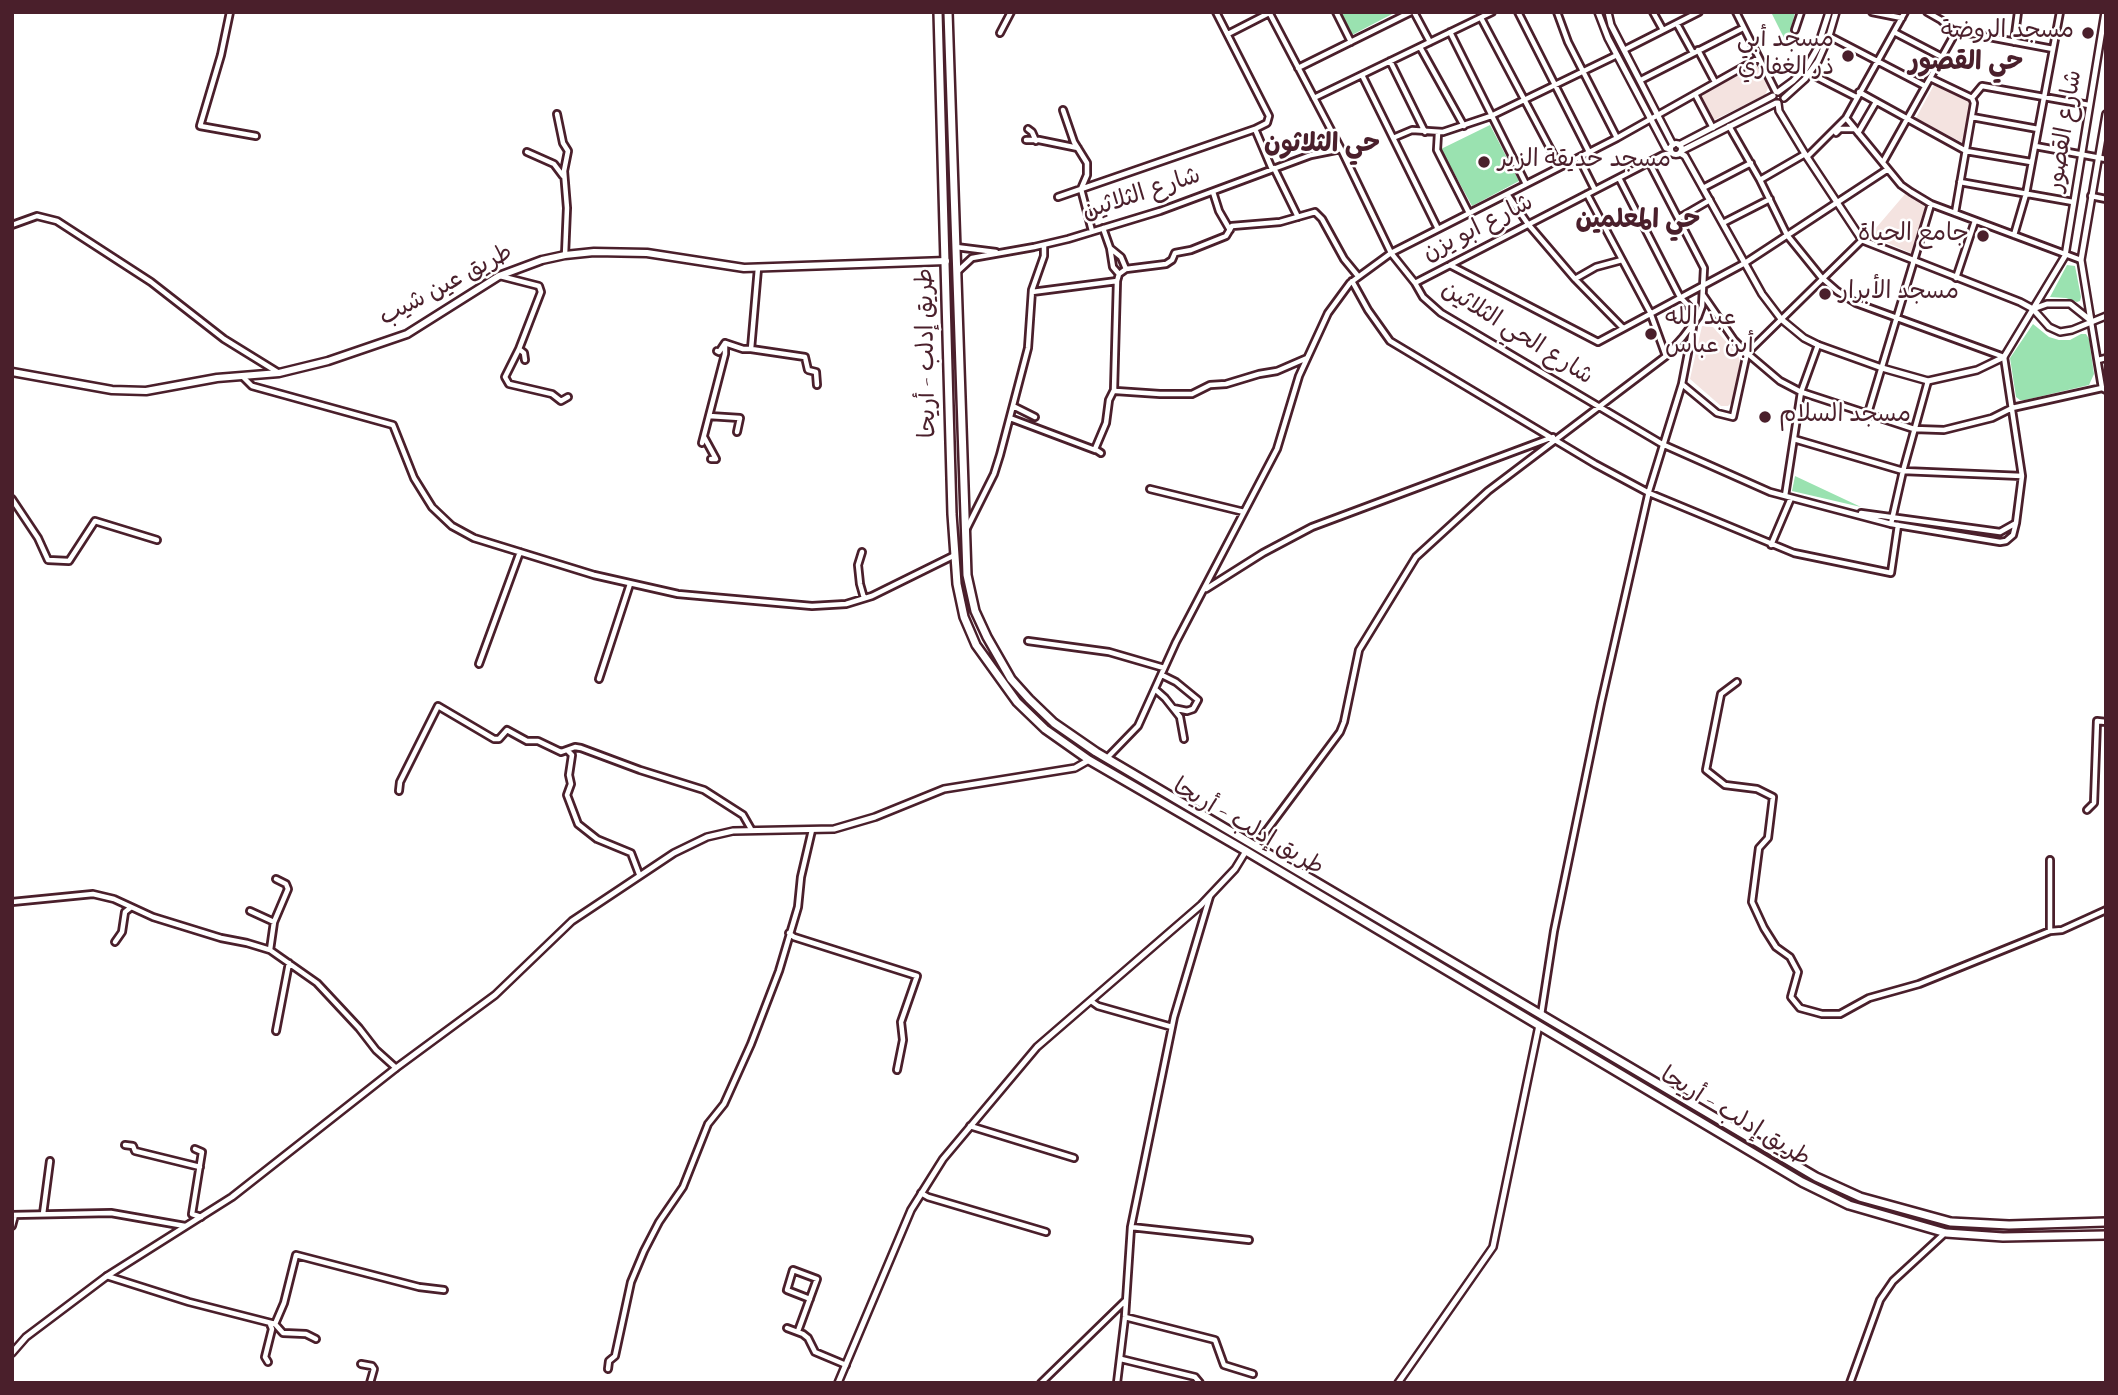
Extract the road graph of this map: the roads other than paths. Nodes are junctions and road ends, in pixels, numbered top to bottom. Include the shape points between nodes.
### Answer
1 (230, 12) edge
2 (938, 12) edge
3 (948, 12) edge
4 (1011, 12) edge
5 (1216, 12) edge
6 (1336, 12) edge
7 (1412, 12) edge
8 (1492, 12) edge
9 (1518, 12) edge
10 (1557, 12) edge
11 (1598, 12) edge
12 (1608, 12) edge
13 (1653, 12) edge
14 (1736, 12) edge
15 (1801, 12) edge
16 (1829, 12) edge
17 (1836, 12) edge
18 (1872, 12) edge
19 (1905, 12) edge
20 (1927, 12) edge
21 (2018, 12) edge
22 (2060, 12) edge
23 (2105, 12) edge
24 (1269, 13) edge
25 (1696, 13) edge
26 (1481, 18) junction
27 (1902, 18) junction
28 (1677, 24) junction
29 (1743, 28) junction
30 (1662, 30) junction
31 (1795, 30) dead end
32 (1952, 30) junction
33 (1450, 32) junction
34 (1894, 32) junction
35 (1000, 33) dead end
36 (1228, 34) junction
37 (1829, 36) junction
38 (1351, 42) junction
39 (1430, 42) junction
40 (2014, 42) junction
41 (1420, 47) junction
42 (2053, 49) junction
43 (1624, 50) junction
44 (1696, 52) junction
45 (1617, 55) junction
46 (1942, 57) junction
47 (1759, 58) junction
48 (1390, 61) junction
49 (1878, 61) junction
50 (1298, 68) junction
51 (1583, 72) junction
52 (1810, 73) junction
53 (1362, 75) junction
54 (1930, 78) junction
55 (1640, 80) junction
56 (1715, 82) junction
57 (1555, 86) junction
58 (1925, 86) junction
59 (1776, 93) junction
60 (1695, 94) junction
61 (1858, 95) junction
62 (2044, 96) junction
63 (1314, 98) junction
64 (1784, 98) junction
65 (1972, 98) junction
66 (1525, 101) junction
67 (1876, 102) junction
68 (1777, 103) junction
69 (2089, 105) junction
70 (1063, 110) dead end
71 (557, 114) dead end
72 (2106, 114) edge
73 (1658, 115) junction
74 (1491, 116) junction
75 (1972, 117) junction
76 (1846, 118) junction
77 (1907, 118) junction
78 (1652, 119) junction
79 (1464, 126) junction
80 (1729, 126) junction
81 (1713, 128) junction
82 (1255, 129) junction
83 (2038, 129) junction
84 (1028, 130) dead end
85 (1856, 131) junction
86 (1425, 132) junction
87 (1438, 133) junction
88 (256, 136) dead end
89 (1393, 138) junction
90 (1617, 138) junction
91 (1826, 139) junction
92 (1026, 140) dead end
93 (1036, 141) junction
94 (2035, 146) junction
95 (1078, 148) junction
96 (1341, 149) junction
97 (1676, 149) junction
98 (1966, 151) junction
99 (527, 152) dead end
100 (1589, 152) junction
101 (2081, 155) junction
102 (1806, 156) junction
103 (1578, 158) junction
104 (2102, 159) edge
105 (1649, 162) junction
106 (1883, 162) junction
107 (2031, 162) junction
108 (1751, 163) junction
109 (1560, 167) junction
110 (1273, 168) junction
111 (1888, 169) junction
112 (565, 178) junction
113 (1619, 178) junction
114 (1760, 180) junction
115 (1960, 182) junction
116 (1526, 184) junction
117 (1703, 188) junction
118 (1082, 189) junction
119 (1595, 190) junction
120 (1213, 192) junction
121 (1507, 194) junction
122 (1587, 194) junction
123 (2026, 194) junction
124 (2091, 196) junction
125 (1058, 197) dead end
126 (1770, 199) junction
127 (2106, 199) edge
128 (1710, 200) junction
129 (1837, 202) junction
130 (2073, 202) junction
131 (1931, 204) junction
132 (1469, 213) junction
133 (1955, 213) junction
134 (1298, 217) junction
135 (1679, 218) junction
136 (1975, 221) junction
137 (1723, 223) junction
138 (1528, 224) junction
139 (12, 225) edge
140 (1103, 228) junction
141 (1438, 229) junction
142 (1230, 230) junction
143 (1092, 231) junction
144 (1787, 235) junction
145 (2014, 235) junction
146 (1862, 240) junction
147 (1044, 245) junction
148 (956, 247) junction
149 (1110, 248) junction
150 (1004, 252) junction
151 (1391, 253) junction
152 (565, 255) junction
153 (2065, 256) junction
154 (1622, 260) junction
155 (2081, 260) junction
156 (946, 261) junction
157 (1915, 261) junction
158 (1745, 263) junction
159 (1450, 265) junction
160 (758, 268) junction
161 (1126, 269) junction
162 (957, 272) junction
163 (1119, 274) junction
164 (499, 276) junction
165 (1358, 276) junction
166 (1956, 278) junction
167 (1575, 279) junction
168 (1824, 279) junction
169 (1117, 281) junction
170 (1352, 281) junction
171 (1415, 283) junction
172 (1704, 286) junction
173 (1032, 292) junction
174 (1703, 294) junction
175 (1680, 297) junction
176 (948, 306) junction
177 (957, 306) junction
178 (2033, 309) junction
179 (1650, 312) junction
180 (2106, 316) edge
181 (1698, 317) junction
182 (1897, 318) junction
183 (1781, 319) junction
184 (2091, 321) junction
185 (1693, 323) junction
186 (1623, 328) junction
187 (725, 343) junction
188 (1818, 345) junction
189 (519, 349) junction
190 (751, 349) junction
191 (717, 351) dead end
192 (1746, 353) junction
193 (1666, 356) junction
194 (2004, 357) junction
195 (1308, 358) junction
196 (2106, 358) edge
197 (526, 360) dead end
198 (2098, 360) junction
199 (1882, 368) junction
200 (12, 372) edge
201 (279, 373) junction
202 (243, 376) junction
203 (1927, 382) junction
204 (1682, 384) junction
205 (817, 385) dead end
206 (2104, 389) edge
207 (1114, 390) junction
208 (1801, 392) junction
209 (568, 397) dead end
210 (1013, 406) junction
211 (1598, 408) junction
212 (2012, 408) junction
213 (1868, 413) junction
214 (709, 416) junction
215 (1035, 417) dead end
216 (1010, 418) junction
217 (1914, 429) junction
218 (737, 432) dead end
219 (1554, 438) junction
220 (1794, 439) junction
221 (1662, 444) junction
222 (711, 460) dead end
223 (1903, 471) junction
224 (2022, 476) junction
225 (1150, 489) dead end
226 (1649, 493) junction
227 (1787, 497) junction
228 (12, 499) edge
229 (1244, 512) junction
230 (1850, 512) junction
231 (1893, 516) junction
232 (2016, 523) junction
233 (1891, 524) junction
234 (1898, 525) junction
235 (966, 530) junction
236 (157, 540) dead end
237 (1771, 545) junction
238 (520, 552) junction
239 (862, 552) dead end
240 (956, 554) junction
241 (630, 584) junction
242 (1205, 589) junction
243 (864, 598) junction
244 (1028, 641) dead end
245 (479, 664) dead end
246 (1164, 668) junction
247 (1161, 674) junction
248 (599, 679) dead end
249 (1737, 682) dead end
250 (1156, 690) junction
251 (1173, 708) junction
252 (2106, 722) edge
253 (1184, 738) dead end
254 (568, 751) junction
255 (1107, 758) junction
256 (1090, 760) junction
257 (398, 791) dead end
258 (1178, 800) junction
259 (1173, 808) junction
260 (2087, 810) dead end
261 (751, 829) junction
262 (812, 830) junction
263 (1255, 846) junction
264 (1246, 851) junction
265 (2050, 860) dead end
266 (639, 874) junction
267 (276, 879) dead end
268 (1210, 895) junction
269 (12, 901) edge
270 (130, 908) junction
271 (2106, 910) edge
272 (250, 911) dead end
273 (274, 922) junction
274 (2050, 931) junction
275 (789, 933) junction
276 (115, 942) dead end
277 (270, 950) junction
278 (289, 963) junction
279 (1091, 1001) junction
280 (1521, 1003) junction
281 (1516, 1011) junction
282 (1541, 1015) junction
283 (1539, 1025) junction
284 (1171, 1027) junction
285 (276, 1031) dead end
286 (396, 1068) junction
287 (897, 1070) dead end
288 (970, 1126) junction
289 (125, 1145) dead end
290 (195, 1149) dead end
291 (1074, 1158) dead end
292 (50, 1161) dead end
293 (200, 1167) junction
294 (921, 1193) junction
295 (43, 1214) junction
296 (14, 1215) edge
297 (202, 1218) junction
298 (2106, 1223) edge
299 (12, 1226) edge
300 (187, 1227) junction
301 (1131, 1227) junction
302 (1046, 1232) dead end
303 (1946, 1233) junction
304 (2106, 1235) edge
305 (1249, 1240) dead end
306 (107, 1276) junction
307 (444, 1290) dead end
308 (810, 1298) junction
309 (1125, 1301) junction
310 (1125, 1317) junction
311 (272, 1324) junction
312 (788, 1328) dead end
313 (798, 1331) junction
314 (316, 1339) dead end
315 (12, 1353) edge
316 (1121, 1359) junction
317 (268, 1363) dead end
318 (361, 1364) dead end
319 (846, 1365) junction
320 (608, 1369) dead end
321 (1253, 1374) dead end
322 (370, 1383) edge
323 (838, 1383) edge
324 (1041, 1383) edge
325 (1117, 1383) edge
326 (1200, 1383) edge
327 (1398, 1383) edge
328 (1850, 1383) edge

1 - 88 street via 200,126
2 - 156 main road, طريق إدلب - أريحا
3 - 148 main road, طريق إدلب - أريحا
4 - 35 street
5 - 36 street
6 - 38 street
7 - 38 street
7 - 39 street
8 - 26 street
9 - 57 street
10 - 51 street
11 - 45 street
12 - 43 street
13 - 30 street
14 - 29 street
15 - 31 street
16 - 59 street via 1806,68
17 - 37 street
18 - 27 street
19 - 27 street
20 - 32 street
21 - 40 street
22 - 42 street
23 - 69 street, شارع القصور
24 - 36 street
24 - 50 street, شارع الحي الثلاثين
25 - 28 street
26 - 33 street
26 - 66 street
27 - 34 street
28 - 30 street
28 - 44 street
29 - 44 street
29 - 47 street
30 - 43 street
32 - 40 street
32 - 46 street
33 - 39 street
33 - 74 street
34 - 46 street
34 - 49 street
36 - 82 street via 1269,116 1267,123
37 - 49 street
37 - 52 street
38 - 50 street
39 - 41 street
40 - 42 street
41 - 48 street
41 - 79 street
42 - 62 street
43 - 55 street
44 - 55 street
44 - 56 street
45 - 51 street
45 - 78 street
46 - 54 street
47 - 56 street
47 - 59 street
48 - 53 street
48 - 86 street
49 - 58 street
49 - 61 street
50 - 63 street, شارع الحي الثلاثين
51 - 57 street
51 - 90 street
52 - 61 street
52 - 64 street
53 - 63 street
53 - 89 street
54 - 58 street
54 - 65 street
55 - 73 street
56 - 60 street
57 - 66 street
57 - 100 street
58 - 77 street
59 - 64 street
59 - 68 street
59 - 81 street
60 - 73 street
60 - 81 street
61 - 67 street
61 - 76 street
62 - 65 street via 1982,86
62 - 69 street
62 - 83 street
63 - 96 street, شارع الحي الثلاثين
64 - 68 street
65 - 75 street
66 - 74 street
66 - 109 street
67 - 77 street
67 - 85 street
68 - 80 street
68 - 102 street
69 - 101 street, شارع القصور
70 - 95 street
71 - 112 street via 568,151
72 - 104 street, شارع القصور
73 - 78 street
73 - 97 street
74 - 79 street
74 - 116 street
75 - 83 street
75 - 98 street
76 - 85 street
76 - 91 street
77 - 98 street
77 - 106 street
78 - 90 street
78 - 97 street via 1666,148
79 - 87 street
80 - 97 street
80 - 108 street
81 - 97 street
82 - 110 street
82 - 118 street
83 - 94 street
84 - 93 street
85 - 91 street via 1840,129
85 - 106 street
86 - 87 street
86 - 89 street via 1412,130
87 - 132 street via 1439,155
89 - 141 street
90 - 100 street
91 - 102 street
92 - 93 street
93 - 95 street
94 - 101 street
94 - 107 street
95 - 118 street via 1087,163
96 - 110 street, شارع الثلاثين
96 - 151 street, شارع الحي الثلاثين
97 - 105 street, شارع ابو يزن
97 - 117 street
98 - 107 street
98 - 115 street
99 - 112 street via 554,164
100 - 103 street
101 - 104 street
101 - 130 street, شارع القصور
102 - 114 street
102 - 129 street
103 - 109 street
103 - 119 street
104 - 124 street, شارع القصور
105 - 113 street, شارع ابو يزن
105 - 135 street
106 - 111 street
107 - 123 street
108 - 114 street
108 - 117 street
109 - 116 street
110 - 120 street, شارع الثلاثين
110 - 134 street
111 - 129 street
111 - 131 street via 1901,185
112 - 152 street
113 - 119 street, شارع ابو يزن
113 - 175 street
114 - 126 street
115 - 123 street
115 - 133 street
116 - 121 street
117 - 128 street
118 - 125 street
118 - 143 street
119 - 122 street, شارع ابو يزن
120 - 140 street, شارع الثلاثين
120 - 142 street
121 - 132 street
121 - 138 street
122 - 138 street, شارع ابو يزن
122 - 154 street
123 - 130 street
123 - 145 street
124 - 127 street
124 - 155 street, شارع القصور
126 - 137 street
126 - 144 street
128 - 135 street
128 - 137 street
129 - 144 street
129 - 146 street
130 - 153 street, شارع القصور
131 - 133 street
131 - 157 street
132 - 141 street
133 - 136 street
134 - 142 street via 1232,226
134 - 165 street via 1315,212
135 - 172 street via 1704,268
136 - 145 street
136 - 166 street
137 - 158 street
138 - 159 street, شارع ابو يزن
138 - 167 street
139 - 201 street via 37,216 57,221
140 - 143 street, شارع الثلاثين
140 - 149 street
141 - 151 street
142 - 161 street via 1226,236 1175,253 1166,264
143 - 147 street, شارع الثلاثين
144 - 158 street
144 - 168 street
145 - 153 street
146 - 157 street
146 - 168 street
147 - 150 street, شارع الثلاثين
147 - 173 street
148 - 150 street
148 - 162 main road, طريق إدلب - أريحا
149 - 161 street
149 - 163 street
150 - 162 street, شارع الثلاثين via 972,258
151 - 165 street
151 - 171 street, شارع الحي الثلاثين
152 - 160 main road, طريق عين شيب via 647,253
152 - 164 main road, طريق عين شيب
153 - 155 street
153 - 178 street
154 - 167 street
154 - 179 street
155 - 184 street, شارع القصور
156 - 160 main road, طريق عين شيب
156 - 176 main road, طريق إدلب - أريحا
157 - 166 street
157 - 182 street
158 - 172 street
158 - 183 street
159 - 171 street, شارع ابو يزن
159 - 186 street via 1598,342
160 - 190 street
161 - 163 street
162 - 177 main road, طريق إدلب - أريحا
163 - 169 street
164 - 189 street via 540,286
164 - 201 main road, طريق عين شيب via 407,334
165 - 170 street
166 - 178 street
167 - 186 street
168 - 182 street via 1856,303
168 - 183 street
169 - 173 street
169 - 207 street
170 - 195 street via 1328,313
170 - 219 street via 1390,341
171 - 211 street, شارع الحي الثلاثين via 1441,313
172 - 174 street
172 - 175 street
173 - 210 street via 1028,348
174 - 181 street
174 - 192 street
175 - 179 street
175 - 181 street
176 - 177 main road
176 - 240 main road, طريق إدلب - أريحا
177 - 235 main road, طريق إدلب - أريحا
178 - 184 street via 2070,304
178 - 184 street via 2060,332
178 - 194 street
179 - 186 street
179 - 193 street
180 - 184 street
181 - 185 street
182 - 194 street
182 - 199 street
183 - 188 street
183 - 192 street
184 - 198 street
185 - 193 street
185 - 204 street
187 - 190 street
187 - 191 street
187 - 214 street
188 - 199 street
188 - 208 street
189 - 197 street
189 - 209 street via 505,377 509,383 552,394 561,401
190 - 205 street via 805,357 808,370 816,372
192 - 204 street via 1733,417 1717,413
192 - 208 street
193 - 211 street
194 - 203 street via 1978,370
194 - 212 street
195 - 207 street via 1192,394
195 - 229 street via 1277,449
196 - 198 street
198 - 206 street
199 - 203 street
199 - 213 street
200 - 202 main road, طريق عين شيب via 112,390 146,391
201 - 202 main road, طريق عين شيب
202 - 238 street via 252,386 393,425 414,478 432,507 474,538
203 - 217 street
204 - 221 street
206 - 212 street
207 - 216 street via 1098,451
208 - 213 street
208 - 220 street
210 - 215 street
210 - 216 street
211 - 219 street
211 - 221 street, شارع الحي الثلاثين
212 - 217 street via 1944,430
212 - 224 street
213 - 217 street
214 - 218 street via 740,418
214 - 222 street via 702,439 716,459
216 - 235 street via 994,474
217 - 223 street
219 - 226 street
219 - 242 street via 1312,527
219 - 263 street via 1416,557 1359,650 1340,732
220 - 223 street
220 - 227 street
221 - 226 street
221 - 227 street, شارع الحي الثلاثين
223 - 224 street
223 - 231 street
224 - 232 street
225 - 229 street
226 - 237 street
226 - 282 street via 1601,703
227 - 230 street, شارع الحي الثلاثين
227 - 237 street
228 - 236 street via 48,560 69,561 95,521
229 - 242 street
230 - 231 street
230 - 233 street
231 - 232 street via 2000,532
231 - 233 street
232 - 234 street via 2013,535 2000,542
233 - 234 street
234 - 237 street via 1891,573
235 - 255 main road, طريق إدلب - أريحا via 975,611 1011,679 1054,723
238 - 241 street
238 - 245 street
239 - 243 street via 858,565
240 - 243 street
240 - 256 main road, طريق إدلب - أريحا via 964,617 976,645 1017,702 1045,729
241 - 243 street via 678,594 799,606 846,604
241 - 248 street
242 - 246 street
244 - 246 street via 1109,652
246 - 247 street
247 - 250 street
247 - 251 street via 1198,700 1193,709
249 - 274 street via 1721,694 1706,770 1726,785 1758,789 1773,797 1768,838 1759,848 1752,902 1776,947 1790,957 1798,972 1791,997 1800,1008 1840,1014 1869,998 1919,984
250 - 251 street
250 - 255 street via 1138,726
251 - 253 street
252 - 260 street via 2097,721 2094,803
254 - 257 street via 527,741 507,730 494,739 439,706
254 - 261 street via 581,748 704,790 743,815
254 - 266 street via 572,755 567,795 578,824 606,844 631,853
255 - 258 main road, طريق إدلب - أريحا
256 - 259 main road, طريق إدلب - أريحا
256 - 262 street via 1075,768 944,789 866,820
258 - 259 main road
258 - 263 main road, طريق إدلب - أريحا
259 - 264 main road, طريق إدلب - أريحا
261 - 262 street
261 - 266 street via 707,837
262 - 275 street
263 - 280 main road, طريق إدلب - أريحا
264 - 268 street
264 - 281 main road, طريق إدلب - أريحا
265 - 274 street
266 - 286 street via 572,921 495,995
267 - 273 street via 288,889
268 - 279 street
268 - 284 street
269 - 270 street via 93,894
270 - 276 street
270 - 277 street
271 - 274 street
272 - 273 street
273 - 277 street
275 - 287 street via 917,976 901,1022
275 - 320 street via 779,971 736,1078 708,1124 683,1187 659,1222 631,1282
277 - 278 street
278 - 285 street
278 - 286 street via 317,983
279 - 284 street
279 - 288 street via 1037,1047
280 - 281 main road
280 - 282 main road, طريق إدلب - أريحا
281 - 283 main road, طريق إدلب - أريحا
282 - 298 main road, طريق إدلب - أريحا via 1815,1177 1860,1197 1951,1222
283 - 303 main road, طريق إدلب - أريحا via 1802,1182 1849,1205
283 - 327 street via 1493,1247
284 - 301 street
286 - 297 street
288 - 291 street
288 - 294 street
289 - 293 street
290 - 293 street via 202,1152
292 - 295 street
293 - 297 street via 192,1214
294 - 302 street
294 - 319 street
295 - 296 street
295 - 300 street via 111,1213
296 - 299 street
297 - 300 street
300 - 306 street
301 - 305 street
301 - 309 street
303 - 304 main road, طريق إدلب - أريحا
303 - 328 street via 1893,1281 1880,1300
306 - 311 street
306 - 315 street via 26,1337
307 - 311 street via 296,1255 284,1303
308 - 308 street via 817,1279 793,1270 787,1290
308 - 313 street
309 - 310 street
309 - 324 street
310 - 316 street
310 - 321 street via 1215,1340 1224,1365
311 - 314 street via 283,1333
311 - 317 street via 265,1357
312 - 313 street
313 - 319 street via 815,1352
316 - 325 street
316 - 326 street via 1195,1377
318 - 322 street via 374,1369
319 - 323 street

